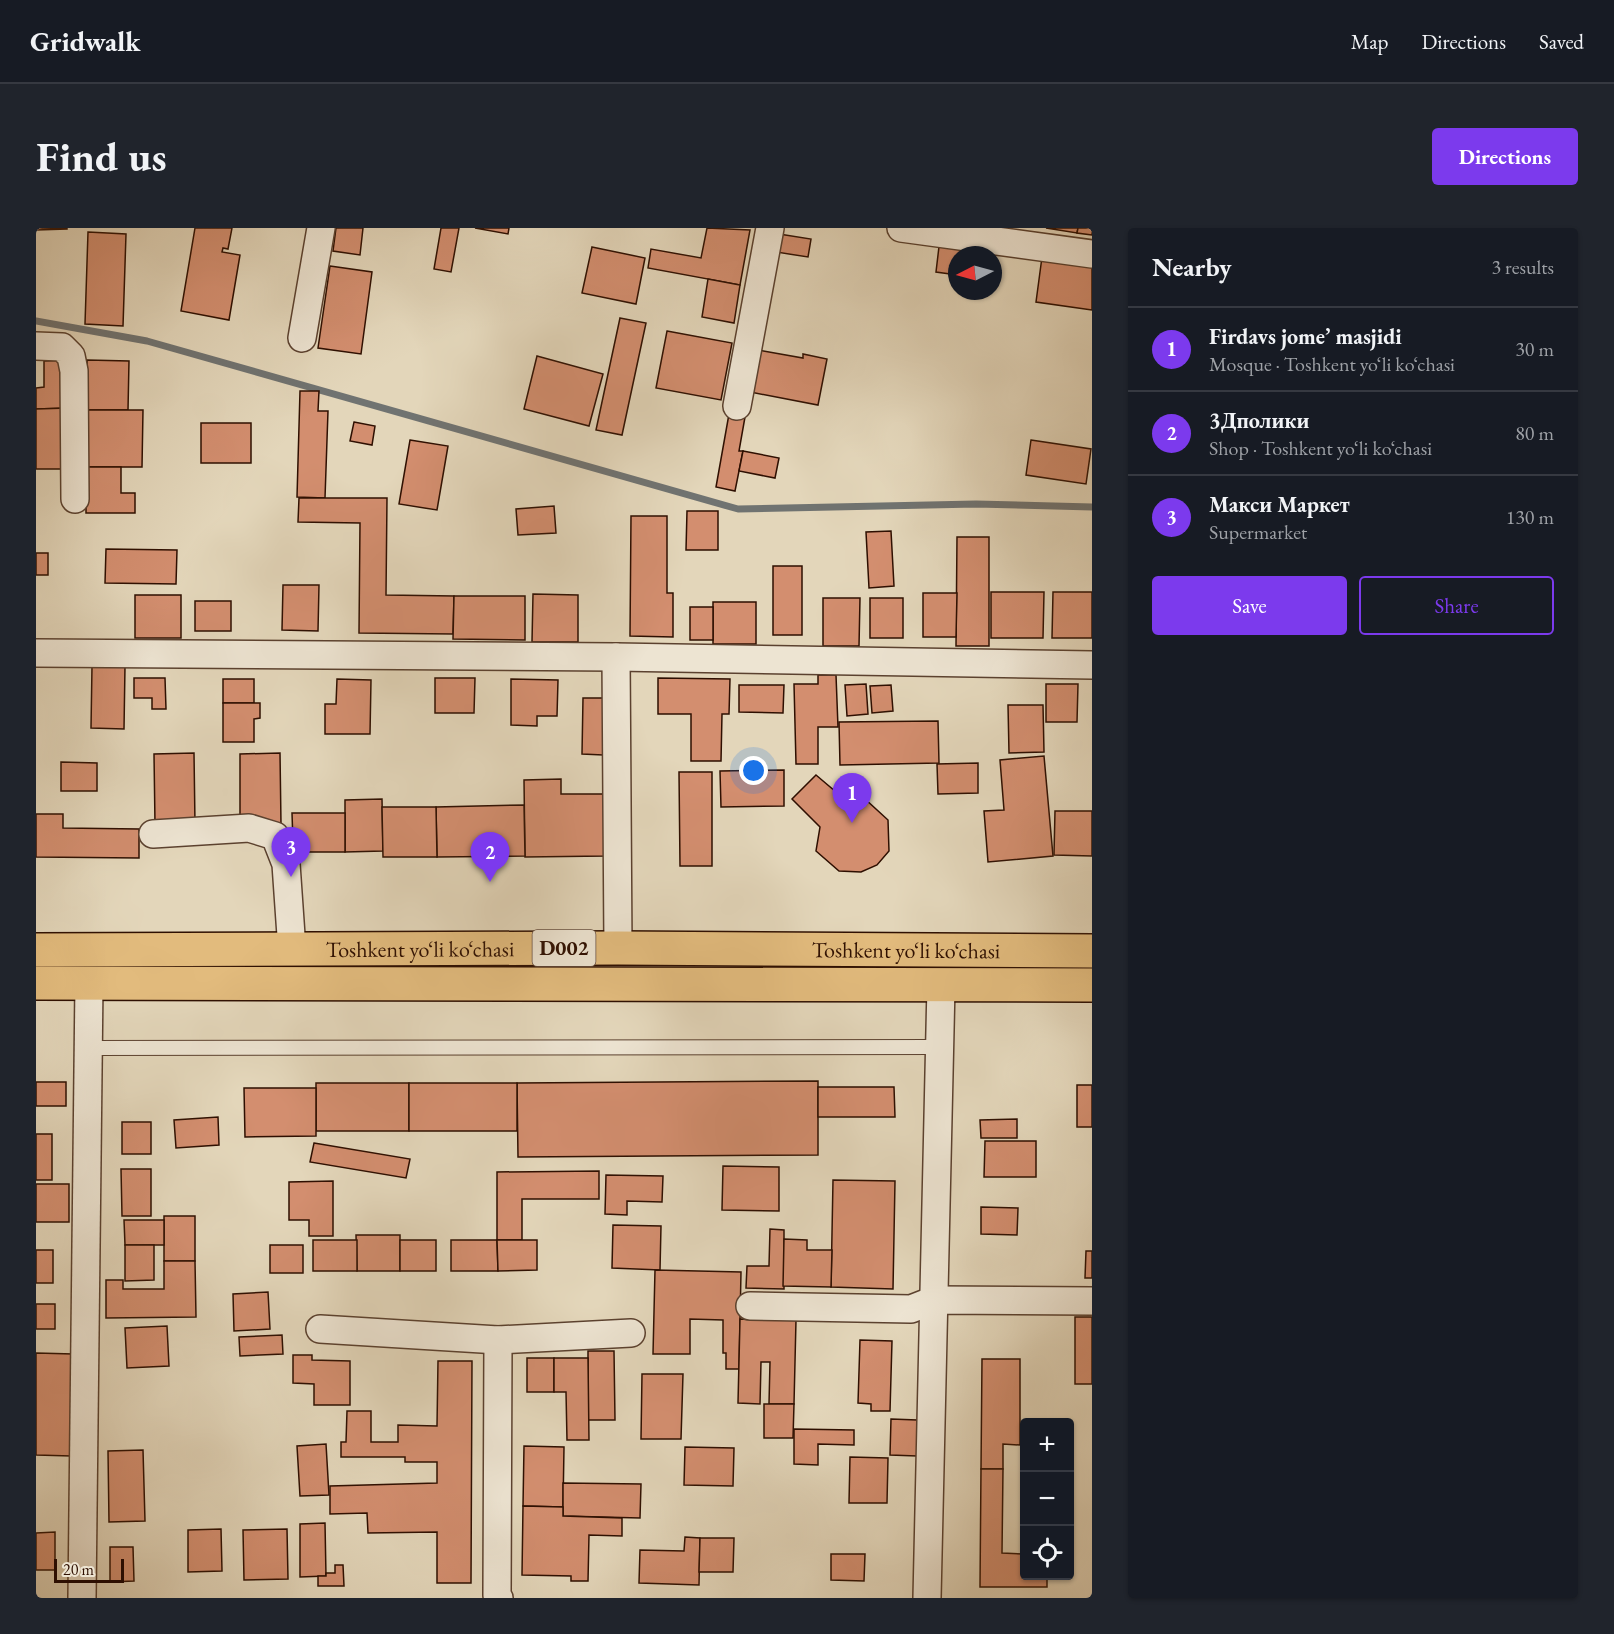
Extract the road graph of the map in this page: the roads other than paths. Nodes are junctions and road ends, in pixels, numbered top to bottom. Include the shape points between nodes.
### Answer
1 (321, 228) edge
2 (770, 228) edge
3 (901, 228) edge
4 (1092, 254) edge
5 (302, 338) dead end
6 (36, 346) edge
7 (737, 406) dead end
8 (75, 499) dead end
9 (36, 653) edge
10 (616, 657) junction
11 (1092, 665) edge
12 (153, 834) dead end
13 (618, 948) junction
14 (36, 950) edge
15 (292, 950) junction
16 (1092, 951) edge
17 (89, 982) junction
18 (36, 983) edge
19 (1092, 985) edge
20 (941, 986) junction
21 (940, 1047) junction
22 (88, 1048) junction
23 (934, 1300) junction
24 (1092, 1301) edge
25 (750, 1306) dead end
26 (320, 1329) dead end
27 (631, 1333) dead end
28 (498, 1340) junction
29 (82, 1598) edge
30 (500, 1598) edge
31 (927, 1598) edge

1 - 5 street
2 - 7 street
3 - 4 street
6 - 8 street via 62,347 71,357
9 - 10 street
10 - 11 street
10 - 13 street
12 - 15 street via 249,828 275,836 286,864
13 - 15 highway, Toshkent yo‘li ko‘chasi / D002
13 - 16 highway, Toshkent yo‘li ko‘chasi / D002
14 - 15 highway, Toshkent yo‘li ko‘chasi / D002
17 - 18 highway, Toshkent yo‘li ko‘chasi / D002
17 - 20 highway, Toshkent yo‘li ko‘chasi / D002
17 - 22 street
19 - 20 highway, Toshkent yo‘li ko‘chasi / D002
20 - 21 street
21 - 22 lane
21 - 23 street
22 - 29 street
23 - 24 street
23 - 25 street via 911,1310
23 - 31 street
26 - 28 street
27 - 28 street
28 - 30 street

